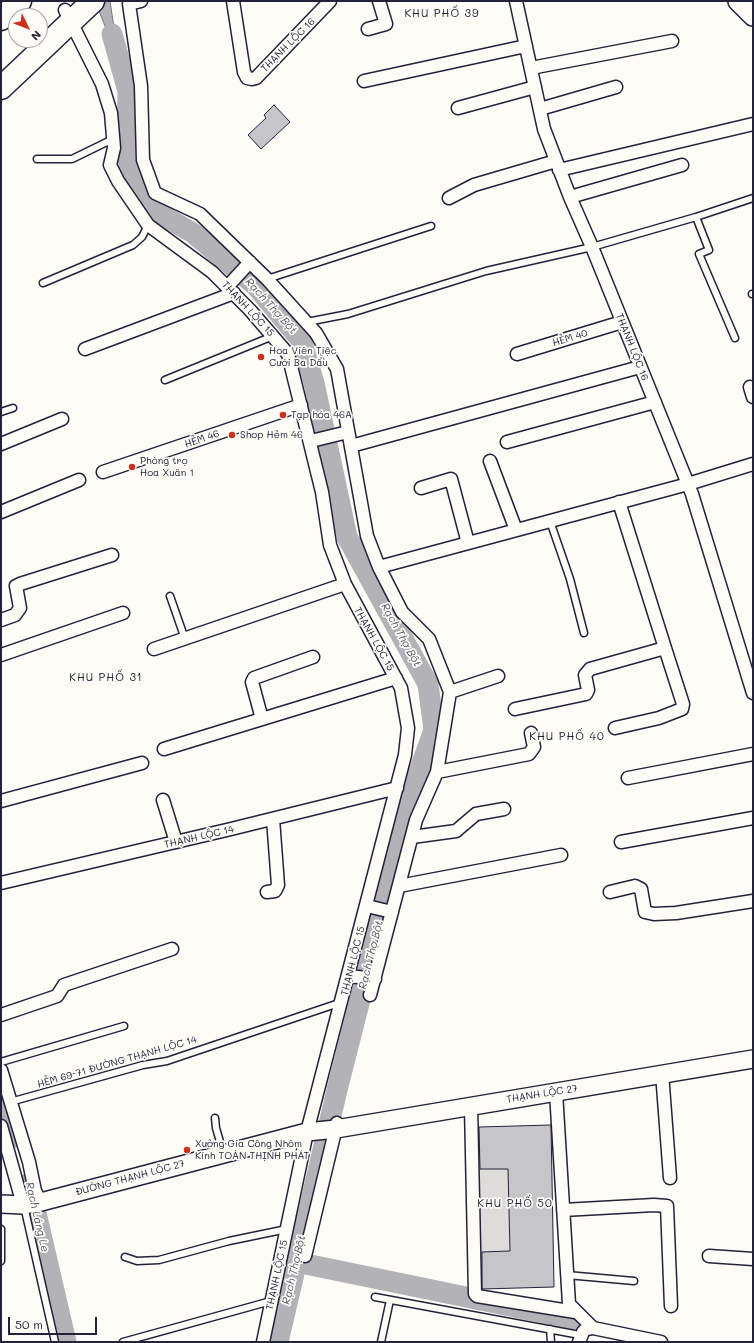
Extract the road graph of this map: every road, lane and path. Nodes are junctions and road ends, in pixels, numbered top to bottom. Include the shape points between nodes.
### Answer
1 (20, 1) edge
2 (36, 1) edge
3 (93, 1) edge
4 (141, 1) edge
5 (233, 1) edge
6 (330, 1) edge
7 (379, 1) edge
8 (516, 1) edge
9 (738, 1) edge
10 (29, 8) edge
11 (72, 12) edge
12 (753, 16) edge
13 (1, 19) edge
14 (48, 28) edge
15 (368, 29) dead end
16 (672, 41) dead end
17 (526, 46) junction
18 (25, 48) edge
19 (531, 68) junction
20 (1, 71) edge
21 (364, 81) dead end
22 (535, 87) junction
23 (1, 88) edge
24 (616, 88) dead end
25 (458, 108) dead end
26 (540, 109) junction
27 (753, 124) edge
28 (113, 139) junction
29 (37, 159) dead end
30 (557, 165) junction
31 (682, 165) dead end
32 (449, 198) dead end
33 (570, 198) junction
34 (753, 198) edge
35 (696, 217) junction
36 (148, 225) junction
37 (431, 226) dead end
38 (592, 247) junction
39 (250, 262) junction
40 (267, 279) junction
41 (43, 283) dead end
42 (231, 290) junction
43 (307, 322) junction
44 (622, 322) junction
45 (273, 336) junction
46 (735, 338) dead end
47 (85, 349) dead end
48 (517, 354) dead end
49 (640, 367) junction
50 (165, 380) dead end
51 (655, 402) junction
52 (301, 405) junction
53 (13, 408) dead end
54 (1, 412) edge
55 (62, 419) dead end
56 (348, 432) junction
57 (311, 442) junction
58 (507, 442) dead end
59 (1, 444) edge
60 (351, 446) junction
61 (490, 461) dead end
62 (753, 464) edge
63 (103, 472) dead end
64 (79, 480) dead end
65 (688, 484) junction
66 (421, 488) dead end
67 (619, 502) junction
68 (1, 512) edge
69 (550, 522) junction
70 (516, 530) junction
71 (468, 543) junction
72 (112, 555) dead end
73 (379, 567) junction
74 (345, 584) junction
75 (170, 596) dead end
76 (123, 613) dead end
77 (1, 620) edge
78 (584, 633) dead end
79 (185, 639) junction
80 (665, 648) junction
81 (154, 649) dead end
82 (1, 655) edge
83 (313, 657) dead end
84 (498, 676) dead end
85 (396, 678) junction
86 (450, 692) junction
87 (753, 693) edge
88 (515, 709) dead end
89 (262, 719) junction
90 (615, 728) dead end
91 (531, 733) dead end
92 (164, 749) dead end
93 (753, 754) edge
94 (142, 763) dead end
95 (437, 772) junction
96 (628, 778) dead end
97 (397, 788) junction
98 (163, 800) dead end
99 (1, 801) edge
100 (504, 809) dead end
101 (753, 818) edge
102 (273, 819) junction
103 (412, 838) junction
104 (176, 842) junction
105 (621, 842) dead end
106 (561, 855) dead end
107 (1, 883) edge
108 (399, 886) junction
109 (267, 892) dead end
110 (610, 892) dead end
111 (753, 901) edge
112 (366, 906) junction
113 (392, 912) junction
114 (172, 949) dead end
115 (349, 976) junction
116 (375, 980) junction
117 (370, 995) dead end
118 (342, 1002) junction
119 (1, 1014) edge
120 (124, 1026) dead end
121 (753, 1059) edge
122 (1, 1062) edge
123 (1, 1070) edge
124 (662, 1073) junction
125 (556, 1092) junction
126 (10, 1102) junction
127 (471, 1106) junction
128 (216, 1118) dead end
129 (1, 1126) edge
130 (325, 1128) junction
131 (223, 1152) junction
132 (670, 1178) dead end
133 (34, 1203) junction
134 (1, 1204) edge
135 (563, 1210) junction
136 (1, 1229) edge
137 (287, 1229) junction
138 (305, 1256) dead end
139 (709, 1256) dead end
140 (125, 1258) dead end
141 (753, 1259) edge
142 (1, 1261) edge
143 (567, 1275) junction
144 (634, 1281) dead end
145 (375, 1297) dead end
146 (390, 1300) junction
147 (271, 1301) junction
148 (671, 1306) dead end
149 (575, 1312) junction
150 (593, 1328) junction
151 (550, 1329) junction
152 (580, 1338) edge
153 (55, 1342) edge
154 (123, 1342) edge
155 (263, 1342) edge
156 (381, 1342) edge
157 (551, 1342) edge
158 (661, 1342) edge

1 - 13 highway
2 - 10 highway
3 - 11 highway
4 - 39 street via 129,4 141,86 143,160 155,193 200,214
5 - 6 street, THẠNH LỘC 16 via 244,72 247,78 252,79 256,78
7 - 15 street via 386,24
8 - 17 street, THẠNH LỘC 16
9 - 12 main road
11 - 14 highway
11 - 23 highway
11 - 28 street, THẠNH LỘC 15 via 102,84 111,113
16 - 19 street
17 - 19 street, THẠNH LỘC 16
17 - 21 street
18 - 20 highway
19 - 22 street, THẠNH LỘC 16
22 - 25 street
22 - 26 street, THẠNH LỘC 16
24 - 26 street
26 - 30 street, THẠNH LỘC 16
27 - 30 street
28 - 29 lane via 72,159
28 - 36 street, THẠNH LỘC 15 via 114,148 110,165 118,182
30 - 32 street via 474,184
30 - 33 street, THẠNH LỘC 16
31 - 33 street
33 - 38 street, THẠNH LỘC 16
34 - 35 lane
35 - 38 lane
35 - 46 lane via 710,250 699,254
36 - 41 lane via 142,237 133,244
36 - 42 street, THẠNH LỘC 15 via 212,272
37 - 40 lane
38 - 43 lane via 486,271 348,314
38 - 44 street, THẠNH LỘC 16
39 - 40 street
39 - 42 street
40 - 43 street
42 - 45 street, THẠNH LỘC 15
42 - 47 street
43 - 56 street via 316,332 337,369
44 - 48 street, HẺM 40
44 - 49 street, THẠNH LỘC 16
45 - 50 lane
45 - 52 street, THẠNH LỘC 15 via 288,354
49 - 51 street, THẠNH LỘC 16
49 - 60 street
51 - 58 street
51 - 65 street, THẠNH LỘC 16
52 - 57 street, THẠNH LỘC 15
52 - 63 street, HẺM 46
53 - 54 lane
55 - 59 street
56 - 57 street
56 - 60 street
57 - 74 street, THẠNH LỘC 15 via 330,545
60 - 73 street via 367,536
61 - 70 street
62 - 65 street
64 - 68 street
65 - 67 street
65 - 87 street, THẠNH LỘC 16
66 - 71 street via 451,479
67 - 69 street
67 - 80 street
69 - 70 street
69 - 78 lane via 570,579
70 - 71 street
71 - 73 street
72 - 77 street via 16,586 20,608 15,615
73 - 86 street via 402,612 428,639
74 - 79 street
74 - 85 street, THẠNH LỘC 15
75 - 79 lane
76 - 82 street
79 - 81 street
80 - 88 street via 590,669 584,674 588,690 586,694
80 - 90 street via 683,704 682,709 659,718
83 - 89 street via 254,678 252,682
84 - 86 street
85 - 89 street
85 - 97 street, THẠNH LỘC 15 via 401,688 408,728
86 - 95 street
89 - 92 street
91 - 95 street via 534,747 530,754
93 - 96 street
94 - 99 street
95 - 103 street via 416,820
97 - 102 street, THẠNH LỘC 14
97 - 112 street, THẠNH LỘC 15
98 - 104 street
100 - 103 street via 476,814 456,831
101 - 105 street
102 - 104 street, THẠNH LỘC 14
102 - 109 street via 278,885 275,891
103 - 108 street
104 - 107 street, THẠNH LỘC 14
106 - 108 street
108 - 113 street
110 - 111 street via 635,886 641,889 647,914 676,913
112 - 113 street
112 - 115 street, THẠNH LỘC 15
113 - 116 street
114 - 119 street via 64,985 57,996
115 - 116 street
115 - 118 street, THẠNH LỘC 15
116 - 117 street
118 - 126 lane, HẺM 69-71 ĐƯỜNG THẠNH LỘC 14 via 167,1061 143,1065
118 - 130 street, THẠNH LỘC 15
120 - 122 lane
121 - 124 street, THẠNH LỘC 27
123 - 126 street
124 - 125 street, THẠNH LỘC 27
124 - 132 street
125 - 127 street, THẠNH LỘC 27
125 - 135 street
126 - 133 street via 29,1162 35,1190
127 - 130 street, THẠNH LỘC 27
127 - 149 street via 475,1294
128 - 131 lane via 216,1128
129 - 133 street
130 - 131 street, ĐƯỜNG THẠNH LỘC 27
130 - 137 street, THẠNH LỘC 15
130 - 138 street, THẠNH LỘC 15
131 - 133 street, ĐƯỜNG THẠNH LỘC 27
133 - 134 street, ĐƯỜNG THẠNH LỘC 27
133 - 153 lane
135 - 143 street
135 - 148 street via 654,1204 667,1206
136 - 142 lane
137 - 140 lane via 159,1260 137,1261
137 - 147 street, THẠNH LỘC 15
139 - 141 street
143 - 144 lane
143 - 149 street via 569,1304
145 - 146 lane
146 - 151 lane
146 - 156 lane
147 - 154 lane
147 - 155 street, THẠNH LỘC 15
149 - 150 street
150 - 152 street via 586,1329
150 - 158 street
151 - 152 lane
151 - 157 lane

